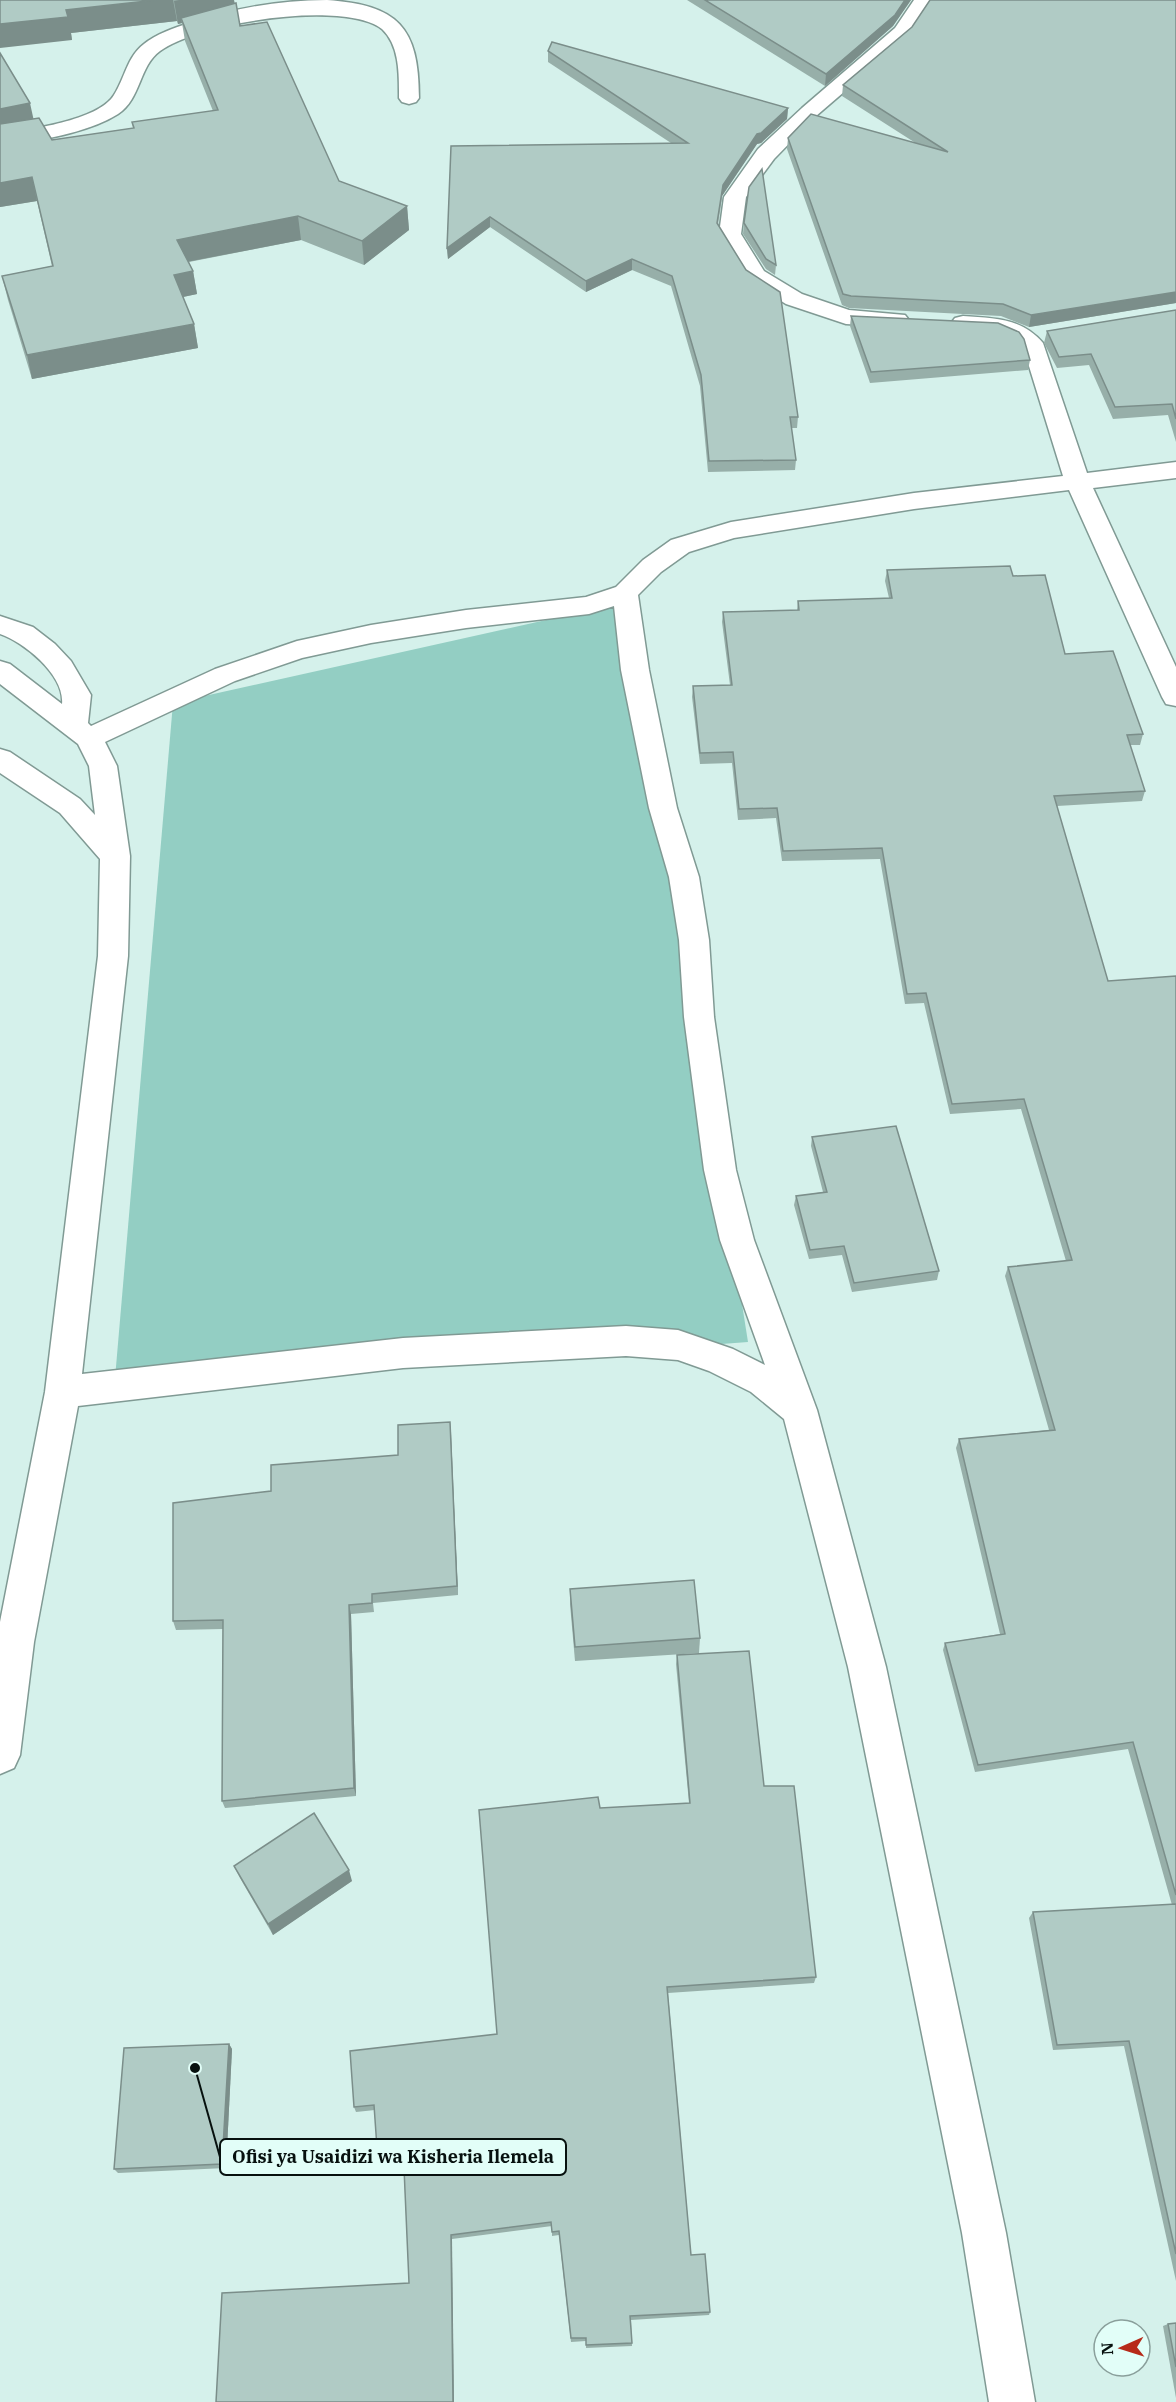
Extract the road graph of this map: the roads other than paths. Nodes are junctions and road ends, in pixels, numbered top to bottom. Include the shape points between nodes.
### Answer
1 (924, 0) edge
2 (409, 98) dead end
3 (0, 141) edge
4 (1049, 333) edge
5 (1026, 336) junction
6 (1176, 470) edge
7 (1077, 481) junction
8 (625, 593) junction
9 (0, 625) edge
10 (0, 670) edge
11 (1176, 697) edge
12 (81, 732) junction
13 (0, 759) edge
14 (115, 856) junction
15 (63, 1392) junction
16 (799, 1410) junction
17 (0, 1755) edge
18 (1012, 2402) edge

1 - 5 street via 902,32 766,154 735,197 730,234 755,275 794,299 846,317 1001,325
2 - 3 street via 404,49 390,25 370,13 335,2 290,2 227,17 154,45 143,55 124,97 109,110
4 - 5 street
5 - 7 street via 1041,364
6 - 7 street
7 - 8 street via 914,501 731,530 681,546 651,566
7 - 11 street
8 - 12 street via 589,605 466,619 297,650
8 - 16 street via 663,808 684,877 720,1170 737,1240
9 - 12 street via 24,633 61,667 77,695
10 - 12 street
12 - 14 street via 103,766
13 - 14 street via 70,806
14 - 15 street via 113,956
15 - 16 street via 403,1353 626,1341 678,1345 721,1360 763,1382
15 - 17 street via 15,1642
16 - 18 street via 867,1667 980,2210

